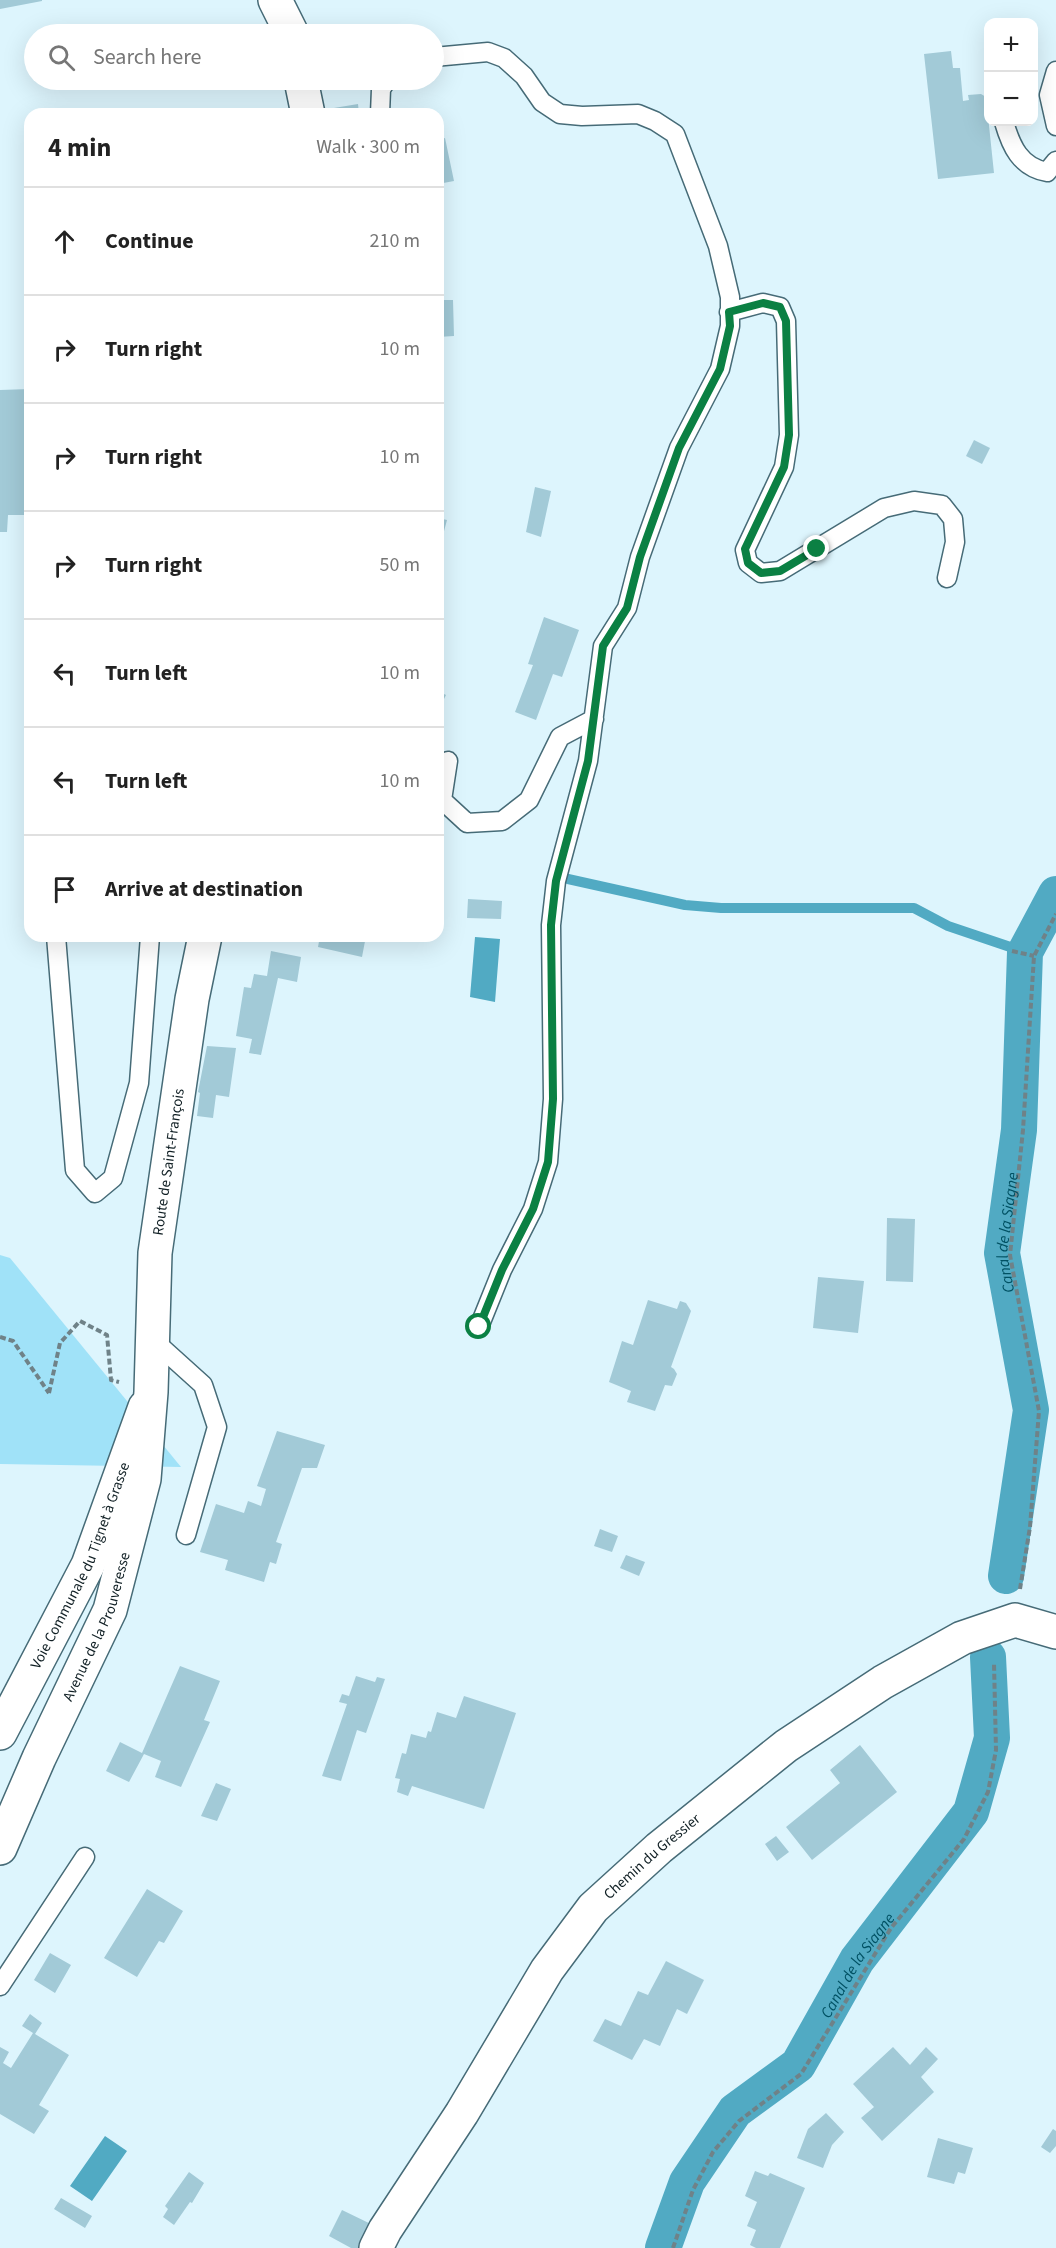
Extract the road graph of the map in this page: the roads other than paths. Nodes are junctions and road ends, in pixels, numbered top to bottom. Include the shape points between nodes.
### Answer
1 (275, 0) edge
2 (287, 24) edge
3 (444, 56) edge
4 (1056, 71) edge
5 (303, 90) edge
6 (381, 90) edge
7 (307, 108) edge
8 (380, 108) edge
9 (1005, 126) edge
10 (1056, 126) edge
11 (1056, 161) edge
12 (729, 312) junction
13 (948, 578) dead end
14 (594, 719) junction
15 (448, 761) dead end
16 (444, 787) edge
17 (444, 802) edge
18 (56, 942) edge
19 (150, 942) edge
20 (204, 942) edge
21 (479, 1327) dead end
22 (152, 1339) junction
23 (151, 1392) junction
24 (186, 1535) dead end
25 (1056, 1632) edge
26 (0, 1733) edge
27 (0, 1848) edge
28 (85, 1857) dead end
29 (0, 1986) edge
30 (376, 2248) edge

1 - 2 street
3 - 12 lane via 488,52 504,58 524,76 542,102 560,114 638,114 675,134 718,246 730,297
4 - 10 lane via 1050,95
5 - 7 street
6 - 8 lane
9 - 11 lane via 1012,147 1033,169 1047,172
12 - 13 lane via 763,303 780,307 786,321 789,435 784,467 745,549 748,563 761,573 780,571 884,508 914,501 942,505 953,519 955,542
12 - 14 lane via 730,326 720,369 679,448 640,557 627,608 603,646
14 - 17 lane via 560,737 529,800 502,821 467,823
14 - 21 lane via 588,761 556,881 551,925 553,1099 548,1162 533,1209
15 - 16 lane
18 - 19 lane via 75,1170 95,1193 113,1178 139,1083
20 - 22 street, Route de Saint-François via 155,1253
22 - 23 street, Route de Saint-François
22 - 24 lane via 203,1385 217,1427
23 - 26 street, Voie Communale du Tignet à Grasse via 88,1565
23 - 27 street, Avenue de la Prouveresse via 144,1479 110,1610
25 - 30 street, Chemin du Gressier via 1015,1620 962,1638 883,1682 786,1746 659,1848 592,1908 547,1970
28 - 29 lane

